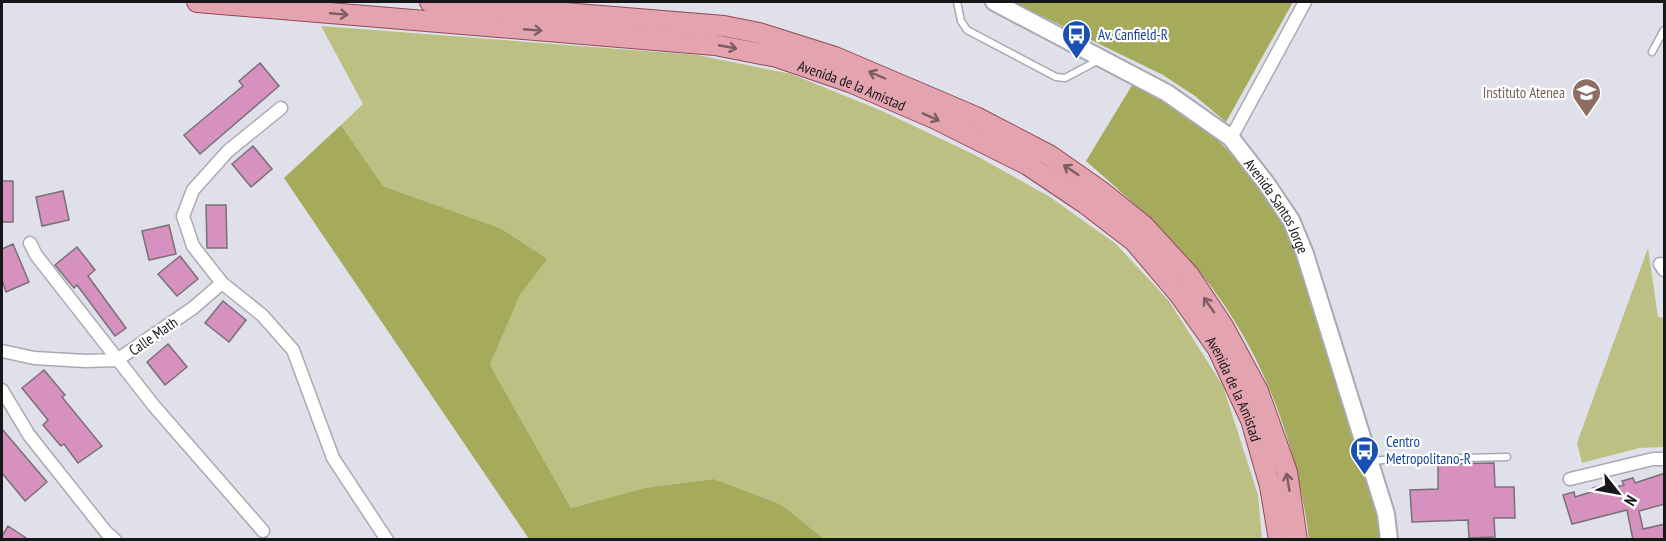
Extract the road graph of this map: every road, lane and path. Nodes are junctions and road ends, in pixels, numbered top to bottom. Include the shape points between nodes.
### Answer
1 (197, 2) edge
2 (430, 2) edge
3 (957, 2) edge
4 (994, 2) edge
5 (1305, 2) edge
6 (1665, 30) edge
7 (1652, 52) dead end
8 (1102, 58) junction
9 (281, 108) dead end
10 (1231, 138) junction
11 (30, 243) dead end
12 (222, 283) junction
13 (2, 351) edge
14 (117, 360) junction
15 (2, 390) edge
16 (1507, 458) dead end
17 (1665, 459) edge
18 (1371, 462) junction
19 (1570, 478) dead end
20 (1270, 486) junction
21 (263, 531) dead end
22 (115, 540) edge
23 (387, 540) edge
24 (1270, 540) edge
25 (1279, 540) edge
26 (1297, 540) edge
27 (1389, 540) edge

1 -> 20 main road, Avenida de la Amistad via 715,45 788,61 850,82 936,119 1028,165 1134,241 1218,349 1251,420
26 -> 2 main road, Avenida de la Amistad via 1287,472 1258,391 1224,326 1189,275 1143,225 1049,155 976,117 857,66 759,33 724,26
3 - 8 lane via 960,21 967,30 1056,76 1065,78
4 - 8 main road, Avenida Santos Jorge
5 - 10 street
6 - 7 lane
8 - 10 main road, Avenida Santos Jorge via 1167,93
9 - 12 street via 228,151 193,190 183,216 193,246
10 - 18 main road, Avenida Santos Jorge via 1292,220
11 - 14 street
12 - 14 street, Calle Math via 193,308
12 - 23 street via 262,315 293,350 333,458
13 - 14 street, Calle Math via 34,358
14 - 21 street
15 - 22 street via 29,435
16 - 18 lane
17 - 19 street
18 - 27 main road, Avenida Santos Jorge
20 - 24 main road
20 - 25 main road, Avenida de la Amistad

